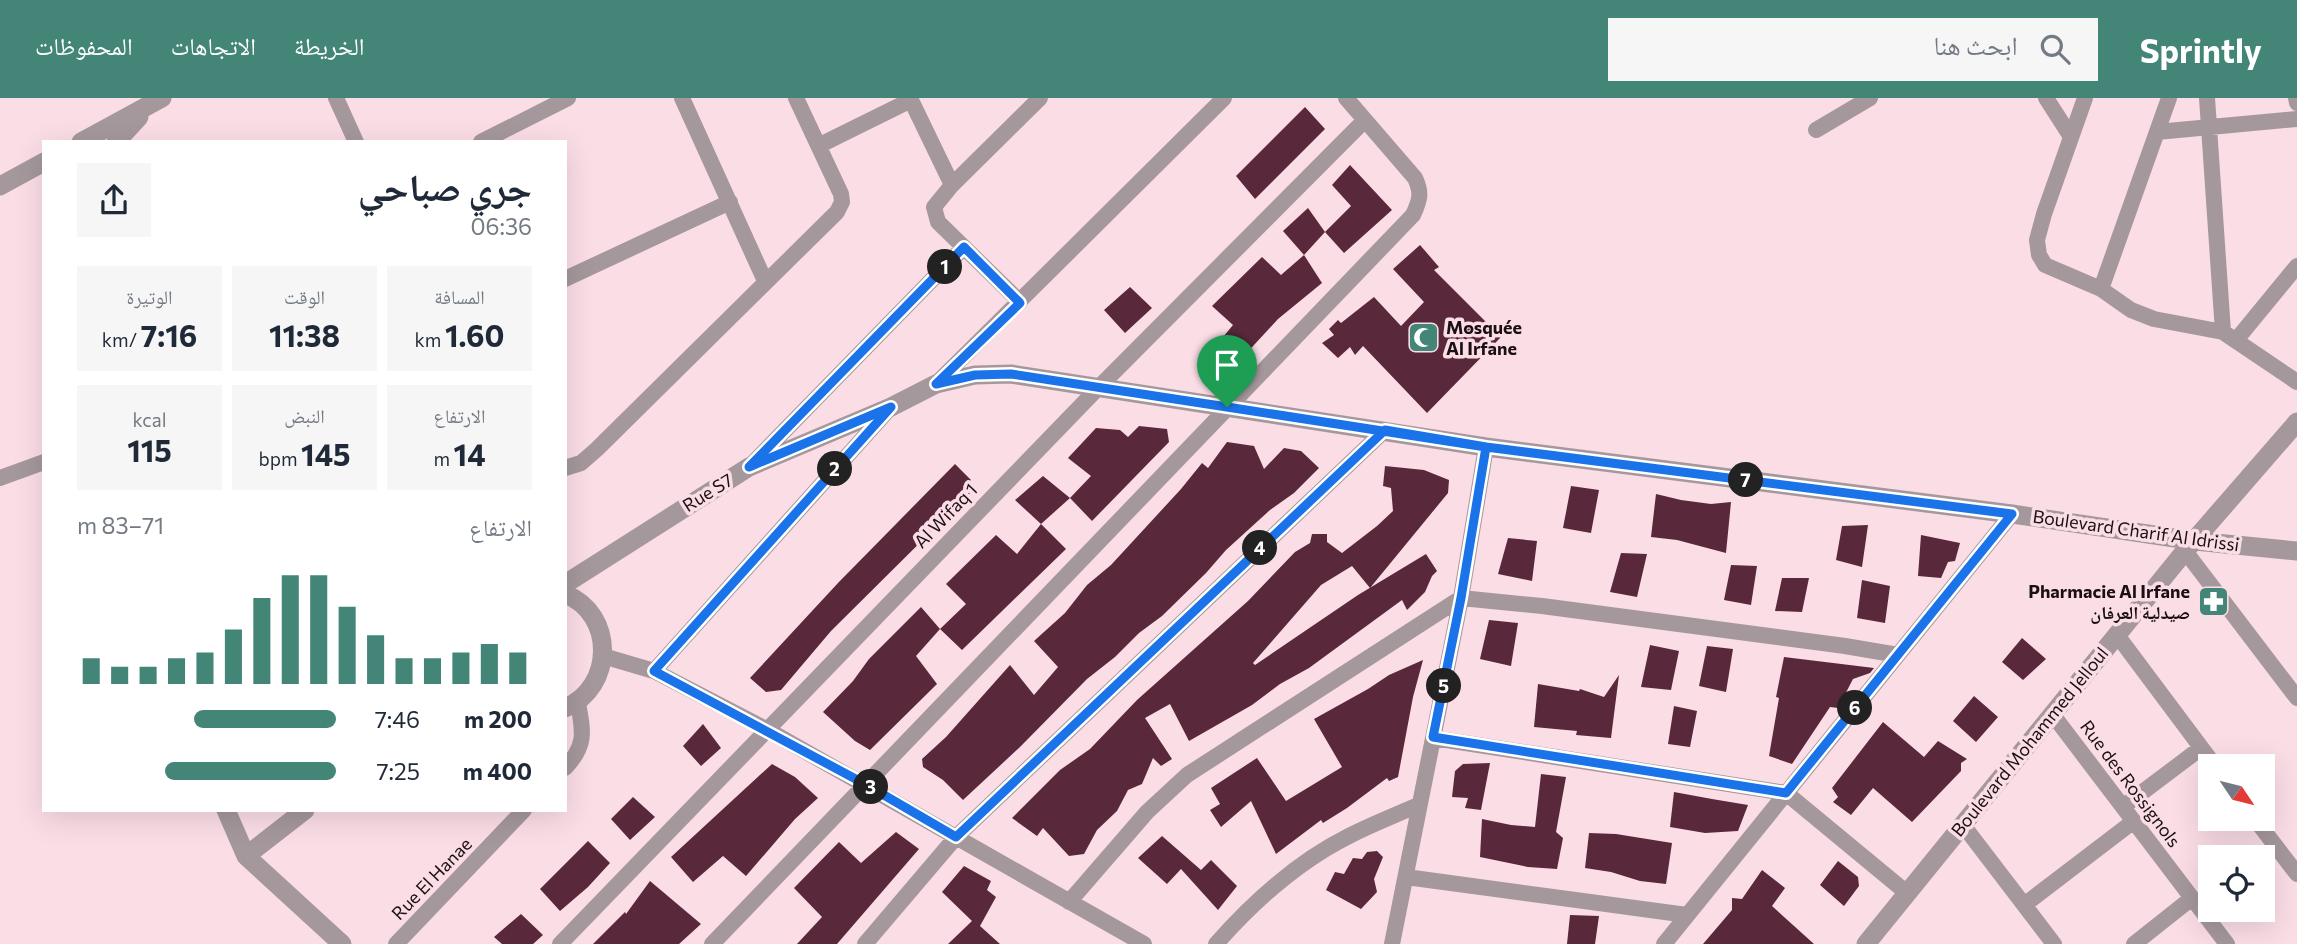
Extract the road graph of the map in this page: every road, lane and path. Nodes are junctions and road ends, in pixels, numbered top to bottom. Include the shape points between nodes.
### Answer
1 (336, 98) edge
2 (568, 98) edge
3 (682, 98) edge
4 (796, 98) edge
5 (1040, 98) edge
6 (1224, 98) edge
7 (1346, 98) edge
8 (1870, 98) edge
9 (2046, 98) edge
10 (2085, 98) edge
11 (2169, 98) edge
12 (2207, 98) edge
13 (159, 99) edge
14 (911, 99) edge
15 (2297, 119) edge
16 (1364, 121) junction
17 (2208, 128) junction
18 (1816, 130) dead end
19 (2157, 132) junction
20 (2071, 137) junction
21 (85, 140) edge
22 (118, 140) edge
23 (355, 140) edge
24 (485, 140) edge
25 (820, 145) junction
26 (42, 163) edge
27 (951, 185) junction
28 (0, 186) edge
29 (730, 202) junction
30 (964, 247) junction
31 (2297, 266) edge
32 (567, 278) edge
33 (765, 281) junction
34 (2101, 289) junction
35 (1020, 303) junction
36 (2230, 336) junction
37 (2297, 382) edge
38 (936, 384) junction
39 (1099, 387) junction
40 (891, 407) junction
41 (1227, 407) junction
42 (2297, 422) edge
43 (1385, 430) junction
44 (1486, 447) junction
45 (42, 463) edge
46 (567, 467) edge
47 (749, 467) junction
48 (0, 478) edge
49 (2012, 514) junction
50 (2190, 546) junction
51 (2297, 551) edge
52 (567, 582) edge
53 (567, 595) edge
54 (1461, 598) junction
55 (2117, 635) junction
56 (1898, 655) junction
57 (603, 656) junction
58 (654, 671) junction
59 (2297, 698) edge
60 (571, 705) edge
61 (2053, 715) junction
62 (766, 729) junction
63 (1433, 737) junction
64 (2201, 748) junction
65 (2206, 754) edge
66 (567, 766) edge
67 (865, 784) junction
68 (1786, 793) junction
69 (1418, 805) junction
70 (2124, 806) junction
71 (227, 812) edge
72 (302, 812) edge
73 (522, 812) edge
74 (2134, 821) junction
75 (1963, 825) junction
76 (2264, 831) edge
77 (956, 837) junction
78 (246, 856) junction
79 (2297, 874) edge
80 (1406, 877) junction
81 (1907, 893) junction
82 (2192, 898) junction
83 (1069, 902) junction
84 (2024, 905) junction
85 (1687, 915) junction
86 (342, 944) edge
87 (396, 944) edge
88 (561, 944) edge
89 (712, 944) edge
90 (865, 944) edge
91 (1144, 944) edge
92 (1216, 944) edge
93 (1392, 944) edge
94 (1664, 944) edge
95 (1866, 944) edge
96 (2054, 944) edge
97 (2134, 944) edge
98 (2227, 944) edge

1 - 23 street
2 - 24 street
3 - 29 street
4 - 25 street
5 - 27 street
6 - 35 street
7 - 16 street
8 - 18 street
9 - 20 street
10 - 20 street
11 - 19 street
12 - 17 street
13 - 21 street
13 - 22 street
14 - 25 street
14 - 27 street
15 - 17 street
16 - 39 street, Al Wifaq 1
16 - 41 street via 1415,178 1421,191 1413,215
17 - 19 street
17 - 36 street
19 - 34 street
20 - 34 street via 2037,240 2039,256 2045,265
25 - 33 street via 842,202
26 - 28 street
27 - 30 street via 934,207 939,222
29 - 32 street
29 - 33 street
30 - 35 street
30 - 47 street
31 - 36 street
33 - 46 street via 597,449
34 - 36 street via 2154,319
35 - 38 street
36 - 37 street
38 - 39 street, Boulevard Charif Al Idrissi via 975,375 1011,374
38 - 40 street, Rue S7
39 - 41 street, Boulevard Charif Al Idrissi
39 - 62 street, Al Wifaq 1
40 - 47 street, Rue S7
40 - 58 street
41 - 43 street, Boulevard Charif Al Idrissi
41 - 67 street
42 - 50 street, Boulevard Mohammed Jelloul
43 - 44 street, Boulevard Charif Al Idrissi
43 - 77 street
44 - 49 street, Boulevard Charif Al Idrissi
44 - 54 street
45 - 48 street
47 - 52 street, Rue S7
49 - 50 street, Boulevard Charif Al Idrissi
49 - 56 street
50 - 51 street, Boulevard Charif Al Idrissi
50 - 55 street, Boulevard Mohammed Jelloul
50 - 59 street
53 - 57 street via 586,607 596,621
54 - 56 street
54 - 63 street
54 - 83 street via 1187,775 1147,812
55 - 61 street, Boulevard Mohammed Jelloul
55 - 64 street
56 - 68 street
57 - 58 street
57 - 60 street via 590,690
58 - 62 street
60 - 66 street via 584,732
61 - 70 street, Rue des Rossignols
61 - 75 street, Boulevard Mohammed Jelloul
62 - 67 street
62 - 88 street, Al Wifaq 1
63 - 68 street
63 - 69 street
64 - 65 street
64 - 70 street
67 - 77 street
67 - 89 street
68 - 81 street
68 - 85 street
69 - 80 street
69 - 92 street via 1348,836 1297,869
70 - 74 street, Rue des Rossignols
71 - 78 street
72 - 78 street
73 - 87 street, Rue El Hanae
74 - 82 street, Rue des Rossignols
74 - 84 street
75 - 81 street, Boulevard Mohammed Jelloul
75 - 84 street
76 - 79 street
77 - 83 street
77 - 90 street
78 - 86 street
80 - 85 street
80 - 93 street
81 - 95 street, Boulevard Mohammed Jelloul
82 - 97 street
82 - 98 street, Rue des Rossignols
83 - 91 street
84 - 96 street
85 - 94 street

